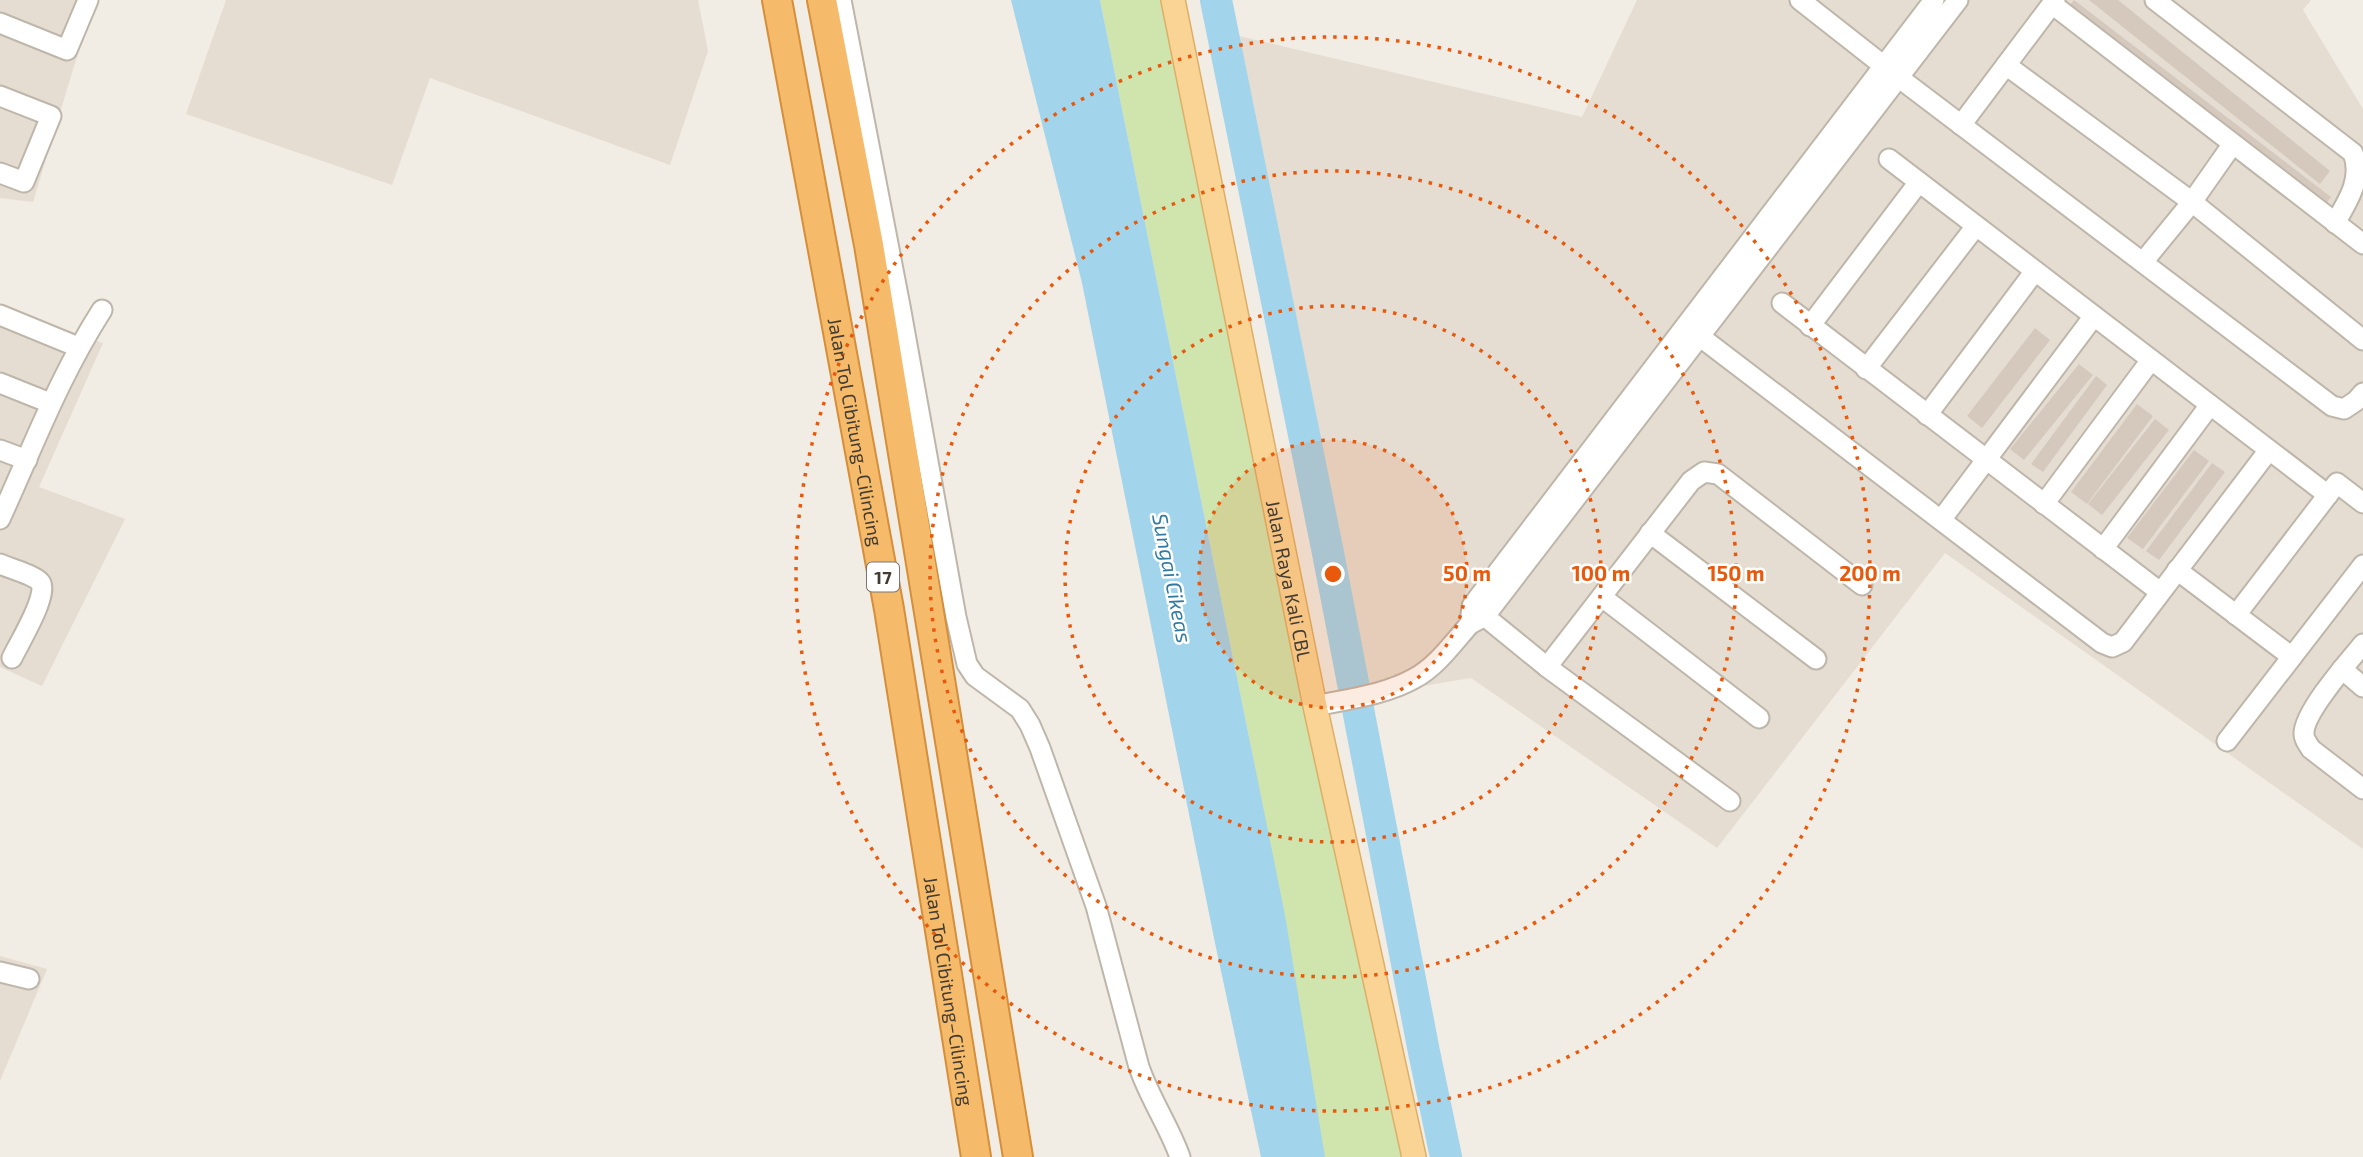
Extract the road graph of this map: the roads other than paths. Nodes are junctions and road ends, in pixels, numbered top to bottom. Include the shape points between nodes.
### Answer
1 (88, 0) edge
2 (777, 0) edge
3 (822, 0) edge
4 (841, 0) edge
5 (1174, 0) edge
6 (1800, 0) edge
7 (1833, 0) edge
8 (1934, 0) edge
9 (1958, 0) edge
10 (2154, 0) edge
11 (2053, 2) edge
12 (1820, 16) junction
13 (0, 23) edge
14 (2006, 65) junction
15 (1891, 72) junction
16 (0, 96) edge
17 (1961, 125) junction
18 (2232, 145) junction
19 (1889, 159) dead end
20 (0, 173) edge
21 (1919, 181) junction
22 (2192, 202) junction
23 (2335, 223) junction
24 (1976, 226) junction
25 (2363, 244) edge
26 (2144, 262) junction
27 (2035, 271) junction
28 (1782, 303) dead end
29 (102, 310) dead end
30 (0, 315) edge
31 (2094, 316) junction
32 (1810, 326) junction
33 (1693, 331) junction
34 (2363, 340) edge
35 (78, 347) junction
36 (2151, 360) junction
37 (1866, 369) junction
38 (0, 383) edge
39 (2363, 393) edge
40 (50, 402) junction
41 (2210, 404) junction
42 (1927, 415) junction
43 (0, 450) edge
44 (2269, 450) junction
45 (27, 460) junction
46 (1986, 460) junction
47 (2328, 495) junction
48 (2363, 503) edge
49 (2043, 504) junction
50 (0, 519) edge
51 (1941, 520) junction
52 (1650, 533) junction
53 (2103, 549) junction
54 (0, 564) edge
55 (2363, 565) edge
56 (2177, 570) junction
57 (1862, 585) dead end
58 (2160, 592) junction
59 (1602, 597) junction
60 (2236, 615) junction
61 (1476, 616) junction
62 (2363, 644) edge
63 (2292, 657) junction
64 (12, 658) dead end
65 (1816, 659) dead end
66 (1548, 667) junction
67 (2342, 669) junction
68 (2363, 687) edge
69 (1315, 706) junction
70 (1759, 718) dead end
71 (2227, 741) dead end
72 (2363, 789) edge
73 (1730, 801) dead end
74 (0, 972) edge
75 (29, 979) dead end
76 (976, 1157) edge
77 (1018, 1157) edge
78 (1180, 1157) edge
79 (1414, 1157) edge

1 - 13 street via 67,50
2 - 76 highway, Jalan Tol Cibitung–Cilincing / 17 via 889,609
3 - 77 highway, 17 via 876,286
4 - 78 street via 967,664 975,676 1020,709 1030,725 1096,906 1146,1088
5 - 69 main road, Jalan Raya Kali CBL
6 - 12 street
7 - 12 street
8 - 15 street
9 - 15 street
10 - 23 street via 2353,153 2361,178
11 - 14 street
11 - 18 street
12 - 15 street
14 - 17 street
14 - 22 street
15 - 17 street
15 - 33 street
16 - 20 street via 51,116 24,182
17 - 26 street
18 - 22 street
18 - 23 street
19 - 21 street
21 - 24 street
21 - 32 street
22 - 26 street
22 - 34 street
23 - 25 street
24 - 27 street
24 - 37 street
26 - 39 street via 2332,406 2344,409
27 - 31 street
27 - 42 street
28 - 32 street
29 - 35 street
30 - 35 street
31 - 36 street
31 - 46 street
32 - 37 street
33 - 51 street
33 - 61 street
35 - 40 street
36 - 41 street
36 - 49 street
37 - 42 street
38 - 40 street
40 - 45 street
41 - 44 street
41 - 53 street
42 - 46 street
43 - 45 street
44 - 47 street
44 - 56 street
45 - 50 street
46 - 49 street
46 - 51 street
47 - 48 street via 2337,483
47 - 60 street
49 - 53 street
51 - 58 street via 2107,646 2123,642
52 - 57 street via 1691,481 1710,472
52 - 59 street
52 - 65 street
53 - 58 street
54 - 64 street via 34,578 43,587
55 - 63 street
56 - 58 street
56 - 60 street
59 - 66 street
59 - 70 street
60 - 63 street
61 - 66 street
61 - 69 street via 1416,678 1383,691
62 - 67 street
63 - 71 street
66 - 73 street
67 - 68 street
67 - 72 street via 2309,715 2304,732 2311,749
69 - 79 main road, Jalan Raya Kali CBL
74 - 75 street

